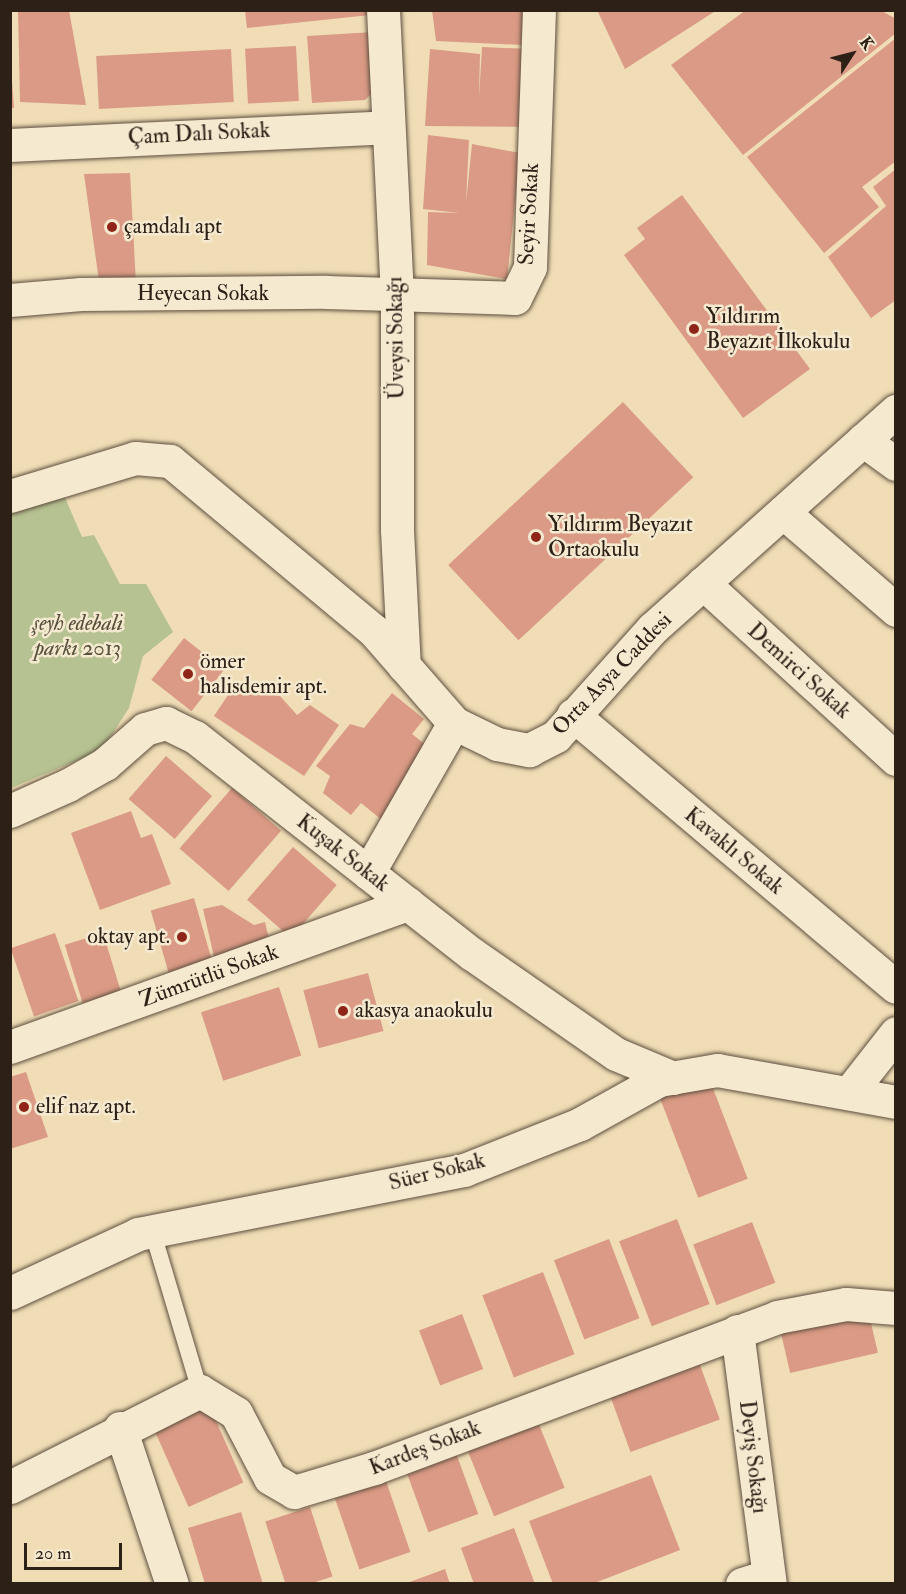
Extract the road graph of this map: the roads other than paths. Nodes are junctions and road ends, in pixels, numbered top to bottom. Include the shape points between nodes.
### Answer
1 (384, 10) edge
2 (539, 10) edge
3 (387, 127) junction
4 (10, 145) edge
5 (397, 295) junction
6 (10, 300) edge
7 (896, 411) edge
8 (863, 440) junction
9 (896, 464) edge
10 (10, 496) edge
11 (783, 512) junction
12 (703, 583) junction
13 (896, 610) edge
14 (404, 666) junction
15 (573, 715) junction
16 (454, 723) junction
17 (896, 759) edge
18 (10, 811) edge
19 (368, 873) junction
20 (408, 904) junction
21 (896, 987) edge
22 (896, 1033) edge
23 (10, 1047) edge
24 (674, 1078) junction
25 (849, 1093) junction
26 (896, 1102) edge
27 (152, 1230) junction
28 (10, 1293) edge
29 (896, 1308) edge
30 (737, 1331) junction
31 (200, 1391) junction
32 (120, 1428) junction
33 (10, 1487) edge
34 (760, 1581) edge
35 (172, 1584) edge

1 - 3 street, Üveysi Sokağı
2 - 5 street, Seyir Sokak via 530,267 515,298
3 - 4 street, Çam Dalı Sokak
3 - 5 street, Üveysi Sokağı
5 - 6 street, Heyecan Sokak via 81,294
5 - 14 street, Üveysi Sokağı via 397,530
7 - 8 street, Orta Asya Caddesi
8 - 9 street
8 - 11 street, Orta Asya Caddesi
10 - 14 street, Orta Asya Caddesi via 135,458 170,461 318,581
11 - 12 street, Orta Asya Caddesi
11 - 13 street
12 - 15 street, Orta Asya Caddesi
12 - 17 street, Demirci Sokak
14 - 16 street, Orta Asya Caddesi
15 - 16 street, Orta Asya Caddesi via 556,736 530,750 497,744
15 - 21 street, Kavaklı Sokak
16 - 19 street
18 - 19 street, Kuşak Sokak via 77,780 145,729 166,723 195,736
19 - 20 street, Kuşak Sokak
20 - 23 street, Zümrütlü Sokak
20 - 24 street, Kuşak Sokak via 616,1054
22 - 25 street
24 - 25 street, Süer Sokak via 717,1070
24 - 27 street, Süer Sokak via 659,1080 580,1124 464,1170
25 - 26 street, Süer Sokak
27 - 28 street, Süer Sokak
27 - 31 lane
29 - 30 street, Kardeş Sokak via 846,1304
30 - 31 street, Kardeş Sokak via 374,1468 294,1492 270,1478 236,1413
30 - 34 street, Deyiş Sokağı
31 - 32 street
32 - 33 street
32 - 35 street

